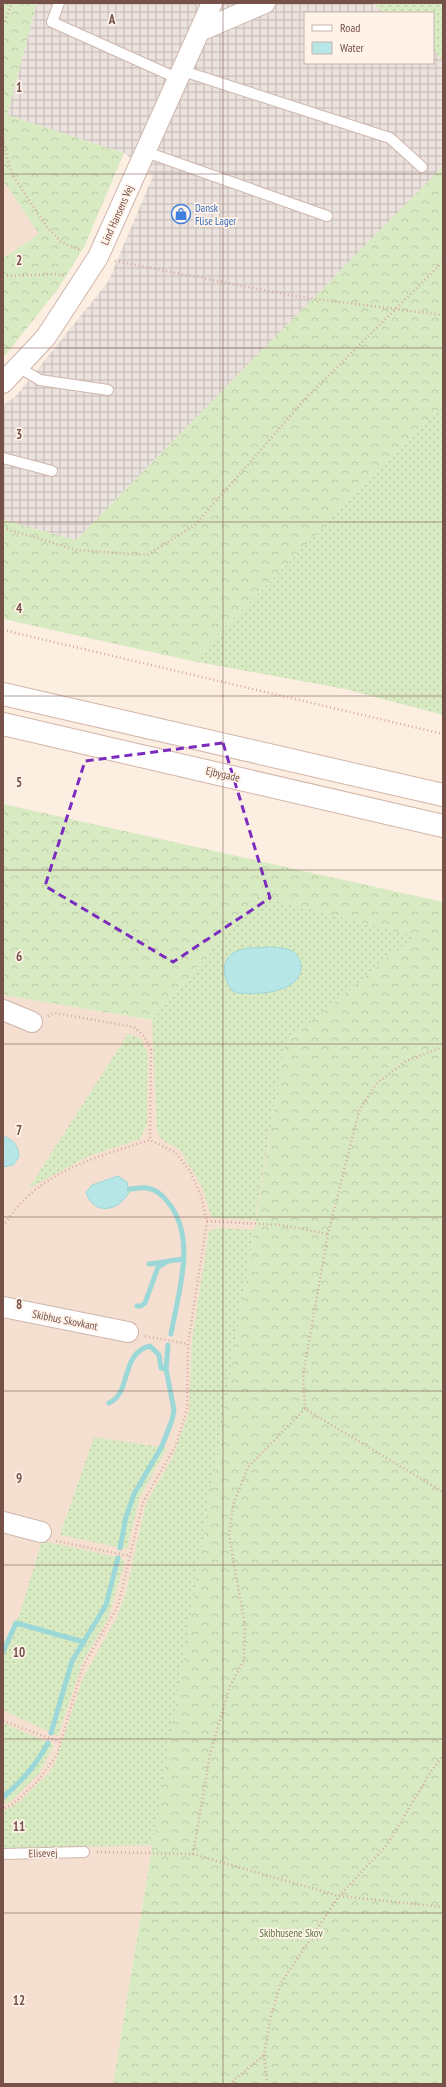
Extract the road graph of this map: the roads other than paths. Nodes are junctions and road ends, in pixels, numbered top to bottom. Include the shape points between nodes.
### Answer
1 (59, 3) edge
2 (212, 3) edge
3 (265, 3) edge
4 (202, 30) junction
5 (181, 75) junction
6 (146, 152) junction
7 (422, 167) dead end
8 (327, 216) dead end
9 (18, 367) junction
10 (3, 383) edge
11 (108, 390) dead end
12 (3, 458) edge
13 (52, 471) dead end
14 (3, 694) edge
15 (3, 724) edge
16 (443, 795) edge
17 (443, 826) edge
18 (3, 1010) edge
19 (32, 1022) road end
20 (3, 1307) edge
21 (128, 1332) road end
22 (3, 1522) edge
23 (41, 1532) road end
24 (84, 1852) road end
25 (3, 1854) edge

1 - 5 lane via 52,22
2 - 4 street, Lind Hansens Vej
3 - 4 street
4 - 5 street, Lind Hansens Vej
5 - 6 street, Lind Hansens Vej
5 - 7 lane via 390,138
6 - 8 lane
6 - 9 street, Lind Hansens Vej via 83,284 46,337
9 - 10 street, Lind Hansens Vej
9 - 11 lane via 40,380
12 - 13 lane
14 - 16 main road
15 - 17 main road, Ejbygade
18 - 19 street
20 - 21 street, Skibhus Skovkant
22 - 23 street
24 - 25 lane, Elisevej

